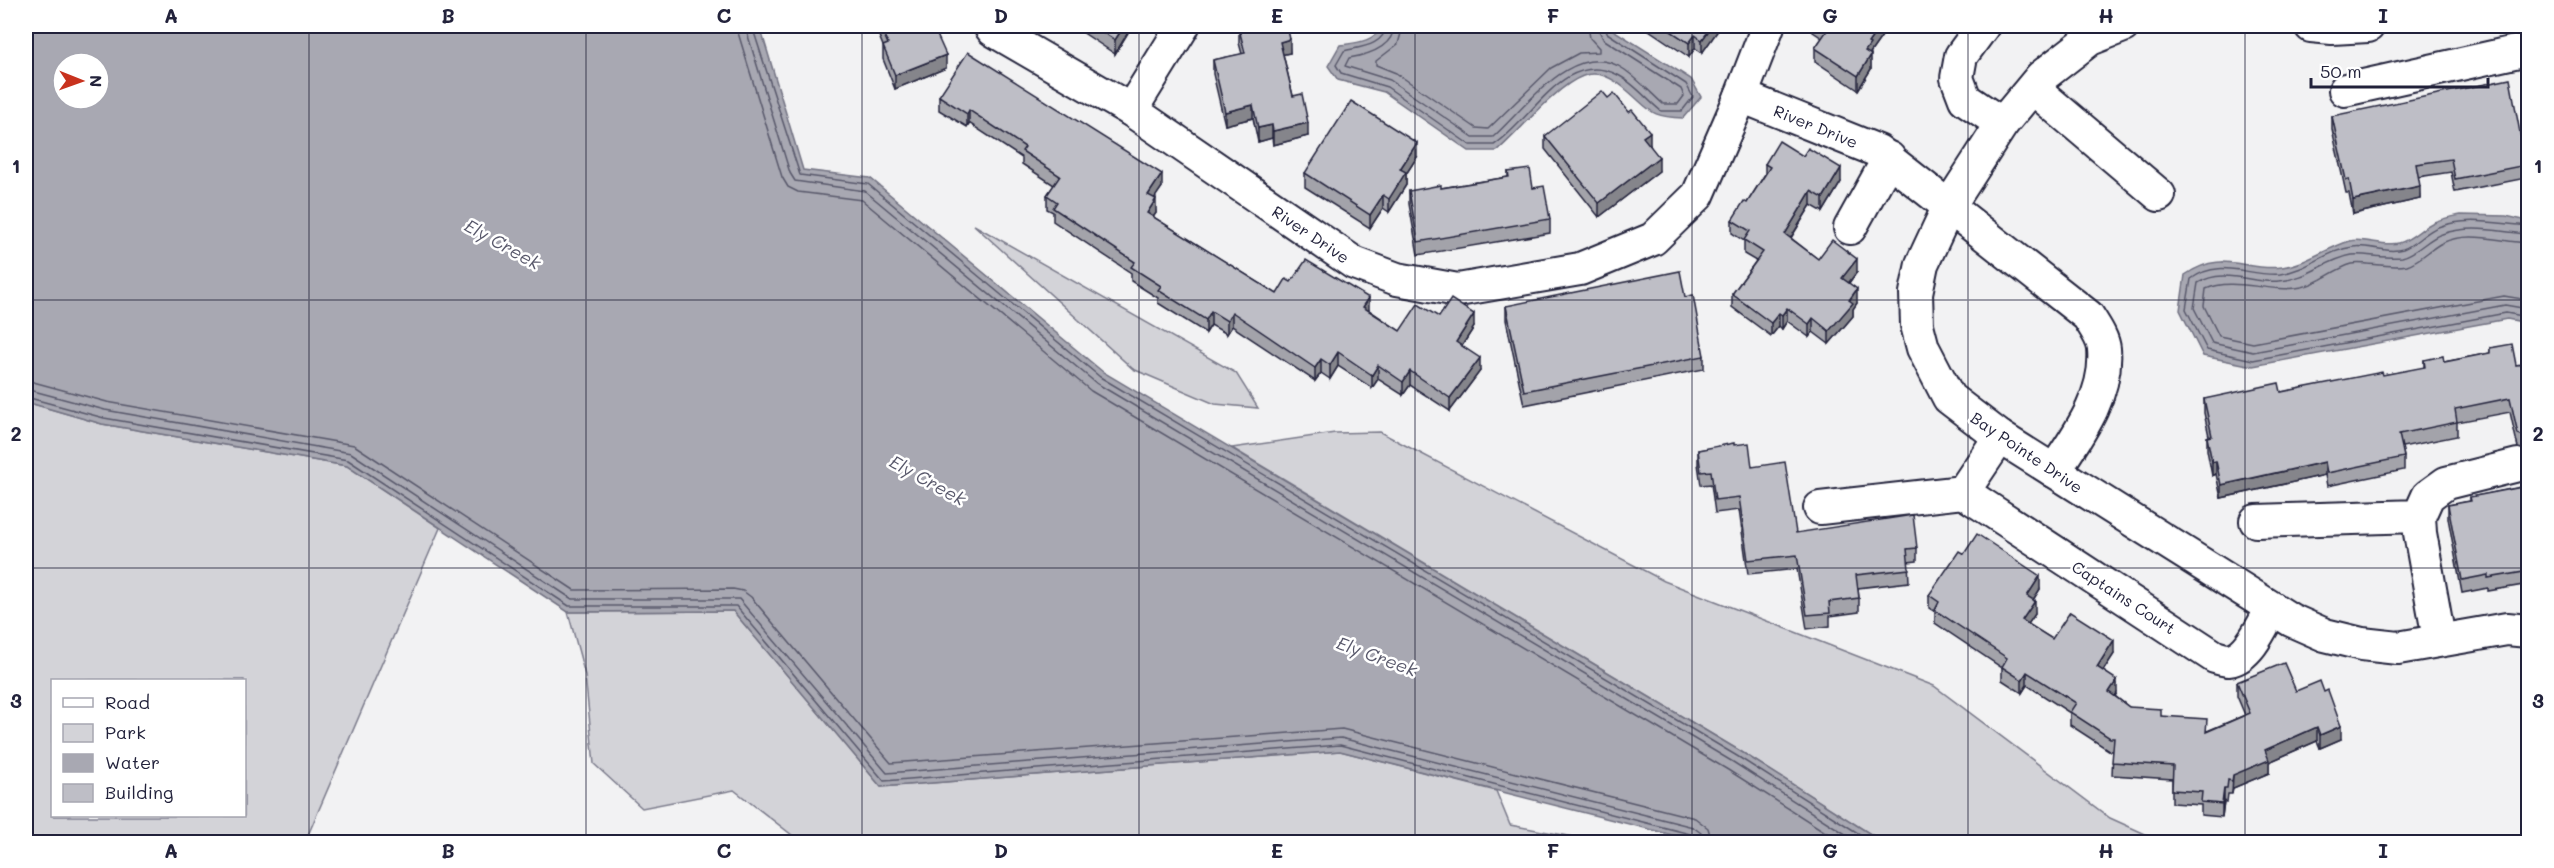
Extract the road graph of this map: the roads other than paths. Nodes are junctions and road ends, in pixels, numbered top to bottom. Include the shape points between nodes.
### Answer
1 (990, 26) edge
2 (1183, 26) edge
3 (1768, 26) edge
4 (1983, 26) edge
5 (2122, 26) edge
6 (2311, 26) edge
7 (2368, 26) edge
8 (2529, 49) edge
9 (2032, 88) junction
10 (2345, 90) dead end
11 (1742, 96) junction
12 (1131, 111) junction
13 (2002, 124) junction
14 (1889, 158) junction
15 (2158, 195) dead end
16 (1948, 206) junction
17 (1850, 228) dead end
18 (2000, 437) junction
19 (2518, 465) dead end
20 (2054, 471) junction
21 (1963, 492) junction
22 (1820, 508) dead end
23 (2419, 516) junction
24 (2256, 521) dead end
25 (2272, 608) junction
26 (2529, 631) edge
27 (2439, 639) junction

1 - 12 street, River Drive
2 - 12 street
3 - 11 street, River Drive
4 - 13 street via 1961,56 1958,78 1965,99
5 - 9 street, Bay Pointe Drive via 2090,39
6 - 7 street
8 - 10 street
9 - 13 street, Bay Pointe Drive
9 - 15 street
11 - 12 street, River Drive via 1698,195 1653,239 1580,269 1458,290 1397,279 1354,263
11 - 14 street, River Drive
13 - 16 street, Bay Pointe Drive
14 - 16 street, River Drive
14 - 17 street
16 - 18 street, Bay Pointe Drive via 1922,264 1916,293 1917,325 1923,348 1949,398
16 - 20 street, River Drive via 2088,316 2102,340 2103,378 2089,418
18 - 20 street, Bay Pointe Drive
18 - 21 street
19 - 23 street via 2446,483 2428,496
20 - 25 street, Bay Pointe Drive
21 - 22 street
21 - 25 street, Captains Court via 2215,657 2229,660 2240,655
23 - 24 street
23 - 27 street
25 - 27 street, Bay Pointe Drive via 2325,635 2362,644 2398,648
26 - 27 street, Bay Pointe Drive via 2507,629

